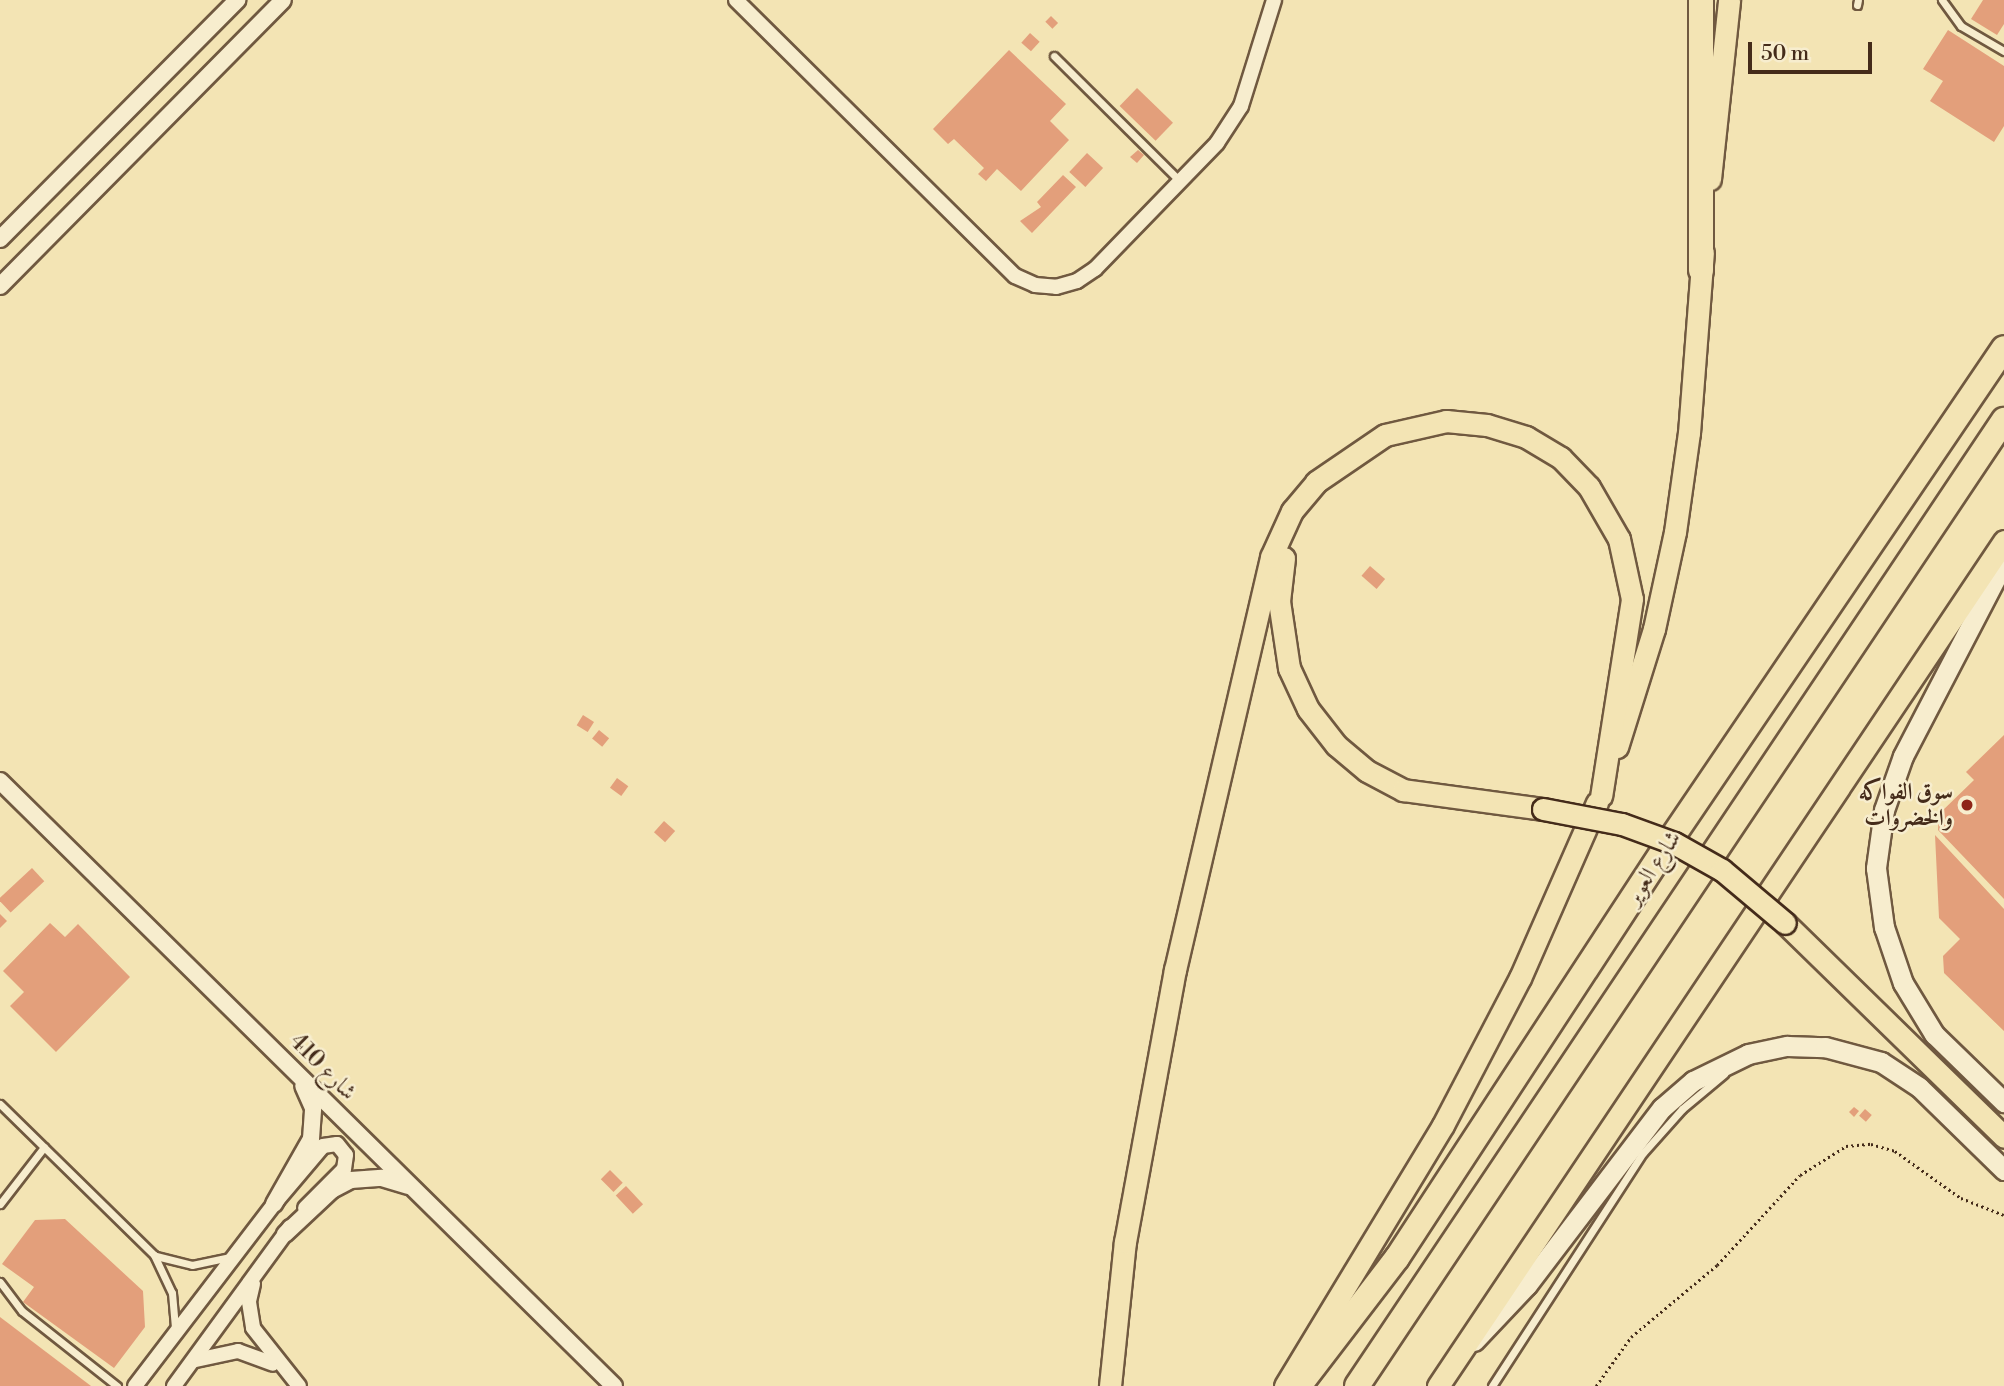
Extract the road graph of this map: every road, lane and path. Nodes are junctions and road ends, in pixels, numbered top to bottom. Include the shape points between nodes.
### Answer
1 (237, 0) edge
2 (283, 0) edge
3 (736, 0) edge
4 (1274, 0) edge
5 (1701, 0) edge
6 (1729, 0) edge
7 (1944, 1) edge
8 (2004, 51) edge
9 (1054, 56) dead end
10 (1180, 181) junction
11 (0, 239) edge
12 (1701, 270) junction
13 (0, 286) edge
14 (2004, 348) edge
15 (2004, 420) edge
16 (1346, 460) junction
17 (2004, 541) edge
18 (2004, 562) edge
19 (0, 781) edge
20 (1601, 796) junction
21 (1768, 1049) junction
22 (295, 1072) junction
23 (2004, 1102) edge
24 (0, 1104) edge
25 (2004, 1137) edge
26 (44, 1147) junction
27 (2004, 1170) edge
28 (411, 1187) junction
29 (0, 1204) edge
30 (274, 1204) junction
31 (2004, 1215) edge
32 (285, 1234) junction
33 (154, 1255) junction
34 (233, 1256) junction
35 (256, 1276) junction
36 (0, 1282) edge
37 (175, 1334) junction
38 (1461, 1354) junction
39 (195, 1360) junction
40 (283, 1370) junction
41 (117, 1386) edge
42 (135, 1386) edge
43 (174, 1386) edge
44 (299, 1386) edge
45 (614, 1386) edge
46 (1110, 1386) edge
47 (1284, 1386) edge
48 (1299, 1386) edge
49 (1357, 1386) edge
50 (1438, 1386) edge
51 (1492, 1386) edge
52 (1596, 1386) edge

1 - 11 street
2 - 13 street
3 - 10 street via 1015,276 1035,285 1056,287 1095,269
4 - 10 street via 1241,106 1217,143
5 - 12 highway
6 - 12 main road
7 - 8 lane via 1961,26
9 - 10 lane
12 - 20 main road via 1689,433 1675,532 1641,674
14 - 48 highway, شارع العوير via 1678,828 1397,1258
15 - 49 highway, شارع العوير
16 - 20 main road via 1407,427 1467,422 1507,430 1545,446 1589,486 1619,539 1632,598
16 - 25 main road, bridge via 1302,512 1280,578 1283,646 1308,709 1351,758 1403,790 1622,824 1674,843 1744,886
16 - 46 main road via 1303,496 1282,527 1271,557 1155,1063 1125,1242
17 - 38 main road
18 - 23 main road via 1903,756 1884,810 1876,867 1884,927 1903,983 1934,1034
19 - 22 street, شارع 410
20 - 47 main road via 1520,978 1443,1125
21 - 27 main road via 1825,1047 1863,1055 1895,1070
21 - 38 main road via 1710,1070 1662,1108 1527,1285
21 - 51 lane via 1703,1090 1661,1130 1610,1200
22 - 28 street, شارع 410
22 - 30 street via 310,1098 313,1129
24 - 26 lane
26 - 29 lane
26 - 33 lane
28 - 32 street via 382,1178 351,1180 332,1190
28 - 45 street, شارع 410
30 - 32 street via 323,1146 330,1143 343,1149 344,1168
30 - 34 street
31 - 52 path via 1961,1198 1895,1151 1871,1144 1846,1146 1800,1175 1717,1265 1631,1337
32 - 35 street
33 - 34 lane via 192,1265
33 - 37 lane via 172,1293
34 - 37 street
35 - 39 street
35 - 40 street via 249,1302 253,1328
36 - 41 lane via 22,1311
37 - 42 street
38 - 50 main road
39 - 40 street via 238,1351
39 - 43 street
40 - 44 street

